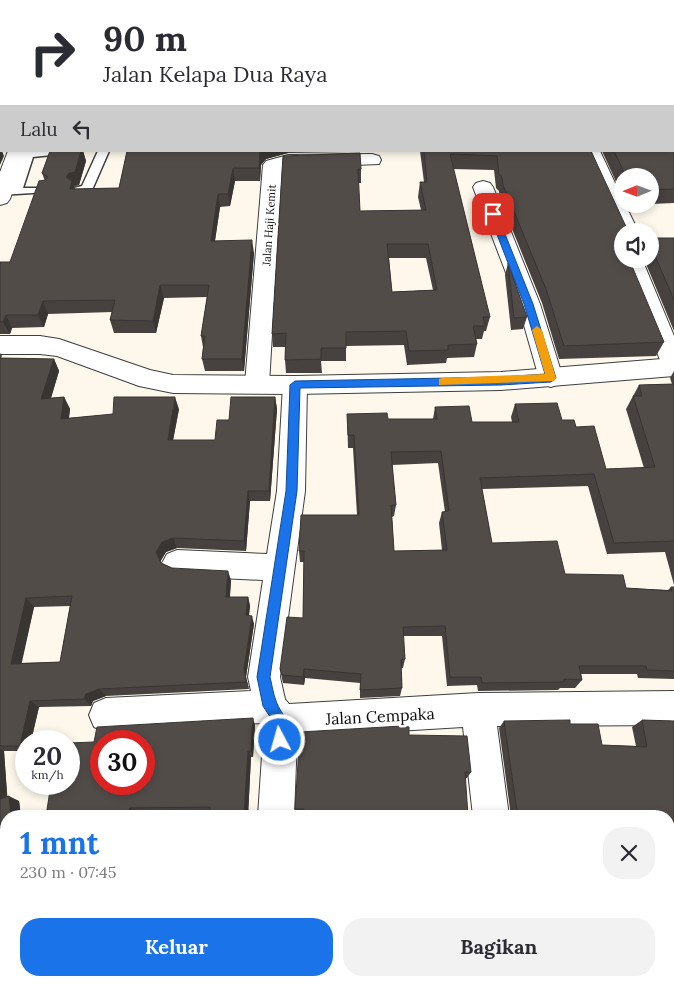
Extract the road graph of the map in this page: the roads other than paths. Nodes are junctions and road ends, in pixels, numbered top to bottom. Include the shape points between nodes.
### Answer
1 (42, 152) edge
2 (104, 152) edge
3 (591, 152) edge
4 (22, 153) edge
5 (372, 160) dead end
6 (483, 187) dead end
7 (46, 190) edge
8 (78, 190) edge
9 (6, 194) edge
10 (624, 223) edge
11 (635, 268) edge
12 (0, 345) edge
13 (674, 366) edge
14 (551, 378) junction
15 (257, 384) junction
16 (295, 385) junction
17 (177, 563) dead end
18 (278, 568) junction
19 (674, 708) edge
20 (478, 710) junction
21 (276, 714) junction
22 (106, 715) dead end
23 (276, 810) edge
24 (490, 810) edge

1 - 4 lane
2 - 8 lane via 86,190
3 - 10 street
4 - 9 street
5 - 15 street, Jalan Haji Kemit via 288,161 273,165
6 - 14 street via 529,304
7 - 9 lane
11 - 13 street
12 - 15 street via 59,348 161,383
13 - 14 street
14 - 16 street
15 - 16 street
16 - 18 street via 291,491
17 - 18 street
18 - 21 street via 264,677
19 - 20 street, Jalan Cempaka
20 - 21 street, Jalan Cempaka
20 - 24 street
21 - 22 street, Jalan Cempaka
21 - 23 street

